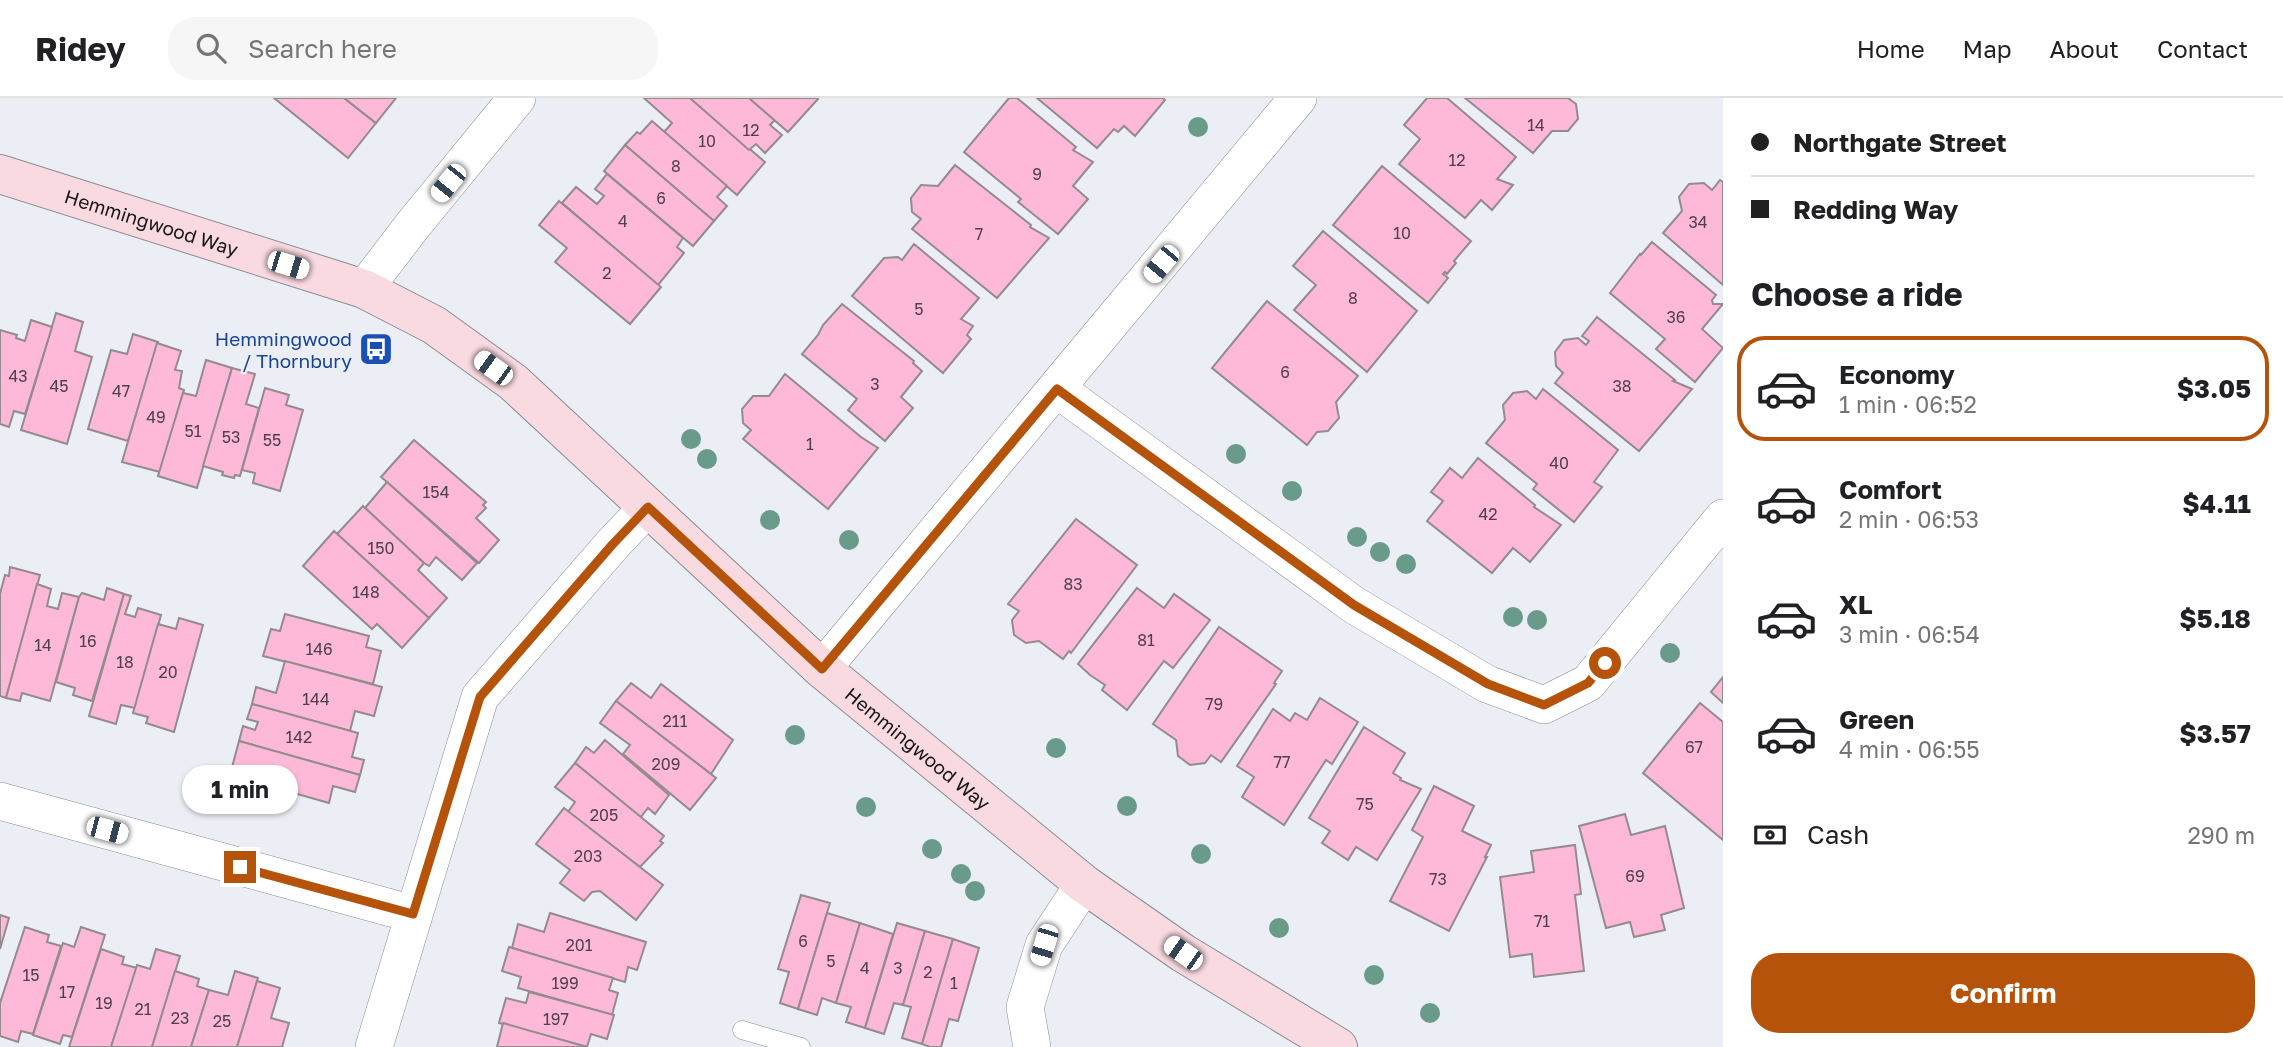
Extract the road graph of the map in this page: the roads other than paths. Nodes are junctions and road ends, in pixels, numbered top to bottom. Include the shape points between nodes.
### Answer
1 (517, 98) edge
2 (1298, 98) edge
3 (0, 174) edge
4 (365, 289) junction
5 (1057, 389) junction
6 (648, 507) junction
7 (1723, 518) edge
8 (822, 669) junction
9 (0, 801) edge
10 (1084, 884) junction
11 (413, 914) junction
12 (742, 1030) dead end
13 (374, 1047) edge
14 (801, 1047) edge
15 (1032, 1047) edge
16 (1338, 1047) edge

1 - 4 street
2 - 5 street
3 - 4 street, Hemmingwood Way
4 - 6 street, Hemmingwood Way via 434,326 513,382
5 - 7 street via 1354,605 1488,684 1544,705 1588,683
5 - 8 street
6 - 8 street, Hemmingwood Way
6 - 11 street via 480,697
8 - 10 street, Hemmingwood Way
9 - 11 street
10 - 15 street via 1044,945 1025,1007
10 - 16 street, Hemmingwood Way via 1183,953
11 - 13 street
12 - 14 lane

